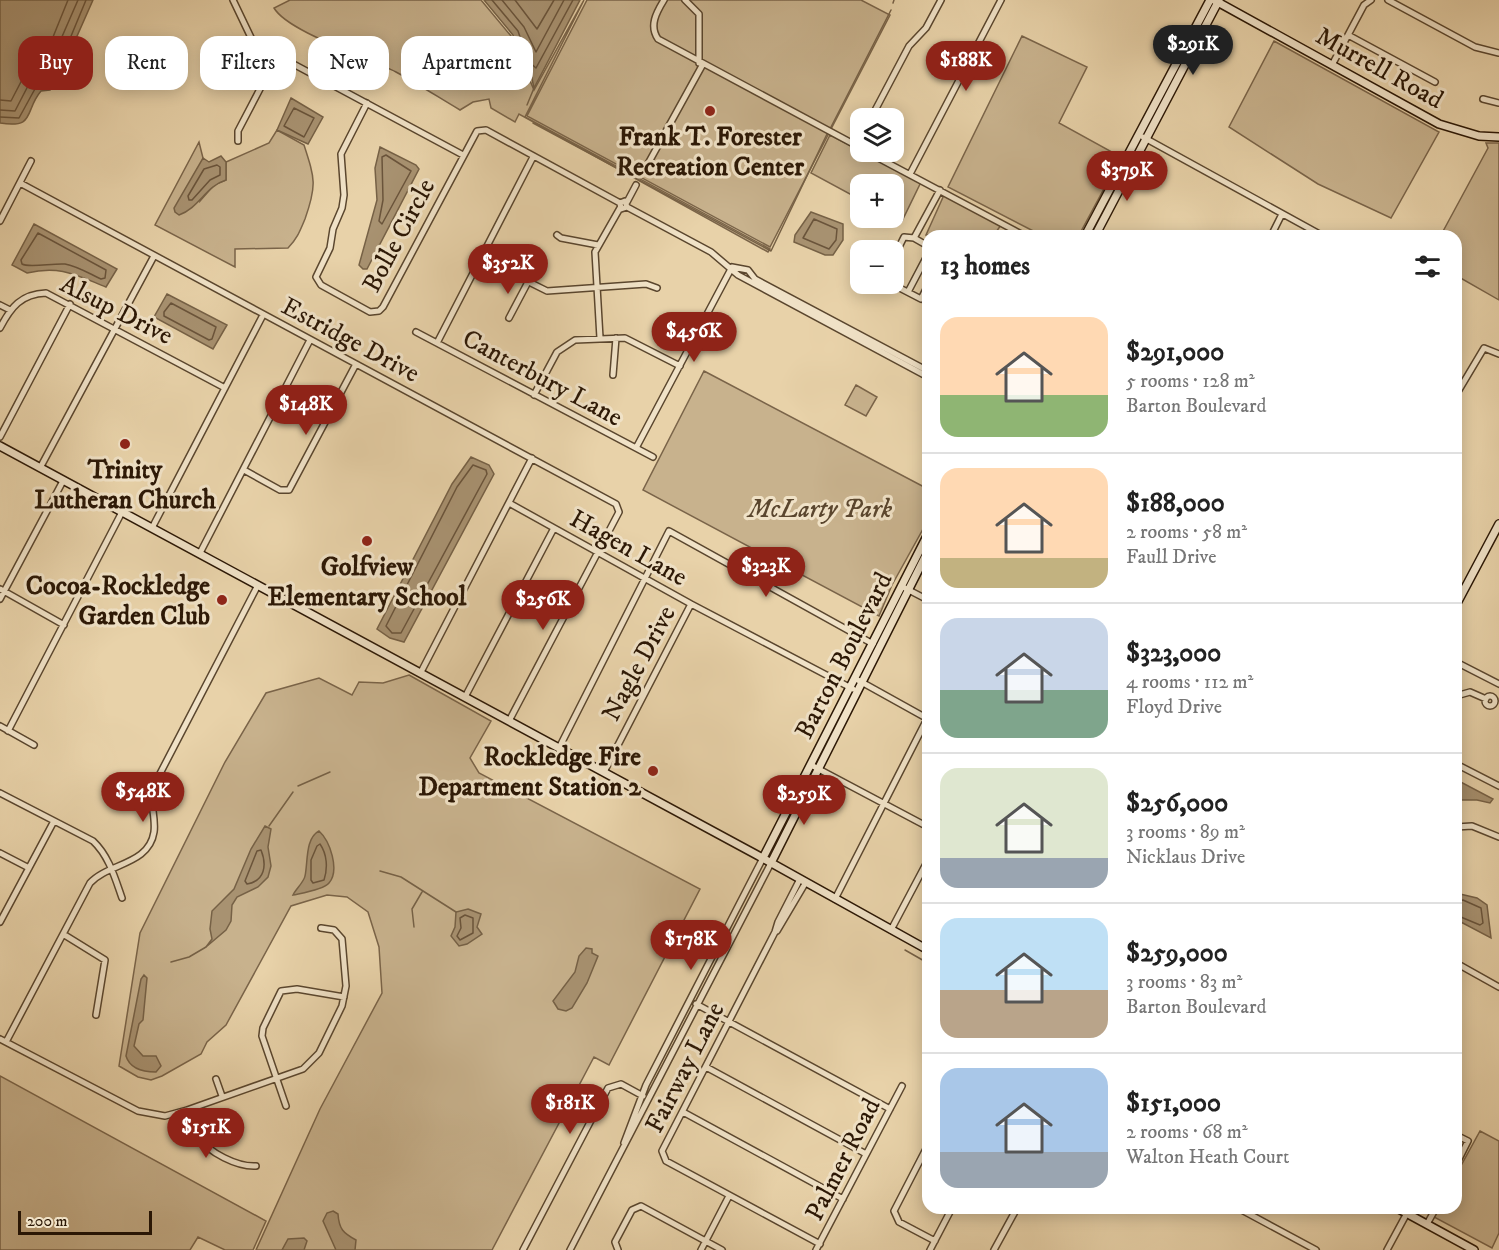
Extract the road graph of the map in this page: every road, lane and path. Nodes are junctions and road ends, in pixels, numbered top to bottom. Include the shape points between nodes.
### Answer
1 (233, 0) edge
2 (664, 0) edge
3 (685, 0) edge
4 (941, 0) edge
5 (1001, 0) edge
6 (1215, 0) edge
7 (1371, 0) edge
8 (1388, 0) edge
9 (1348, 35) junction
10 (252, 36) edge
11 (1182, 53) junction
12 (1499, 53) edge
13 (701, 64) junction
14 (1332, 64) junction
15 (296, 65) edge
16 (1177, 81) junction
17 (1436, 82) dead end
18 (259, 90) edge
19 (1483, 99) dead end
20 (367, 103) junction
21 (1499, 103) edge
22 (876, 108) edge
23 (1142, 137) junction
24 (1499, 137) edge
25 (238, 141) dead end
26 (850, 142) edge
27 (463, 154) junction
28 (533, 157) junction
29 (32, 161) dead end
30 (887, 162) edge
31 (1123, 165) junction
32 (644, 171) dead end
33 (910, 174) junction
34 (20, 183) junction
35 (1122, 183) junction
36 (636, 185) dead end
37 (939, 190) junction
38 (1110, 190) junction
39 (620, 205) junction
40 (627, 205) junction
41 (1282, 214) junction
42 (1103, 220) junction
43 (0, 221) edge
44 (1013, 230) edge
45 (1088, 230) edge
46 (1098, 230) edge
47 (1274, 230) edge
48 (1312, 230) edge
49 (557, 235) dead end
50 (914, 238) junction
51 (902, 240) edge
52 (922, 243) edge
53 (598, 245) junction
54 (154, 256) junction
55 (481, 258) junction
56 (922, 265) edge
57 (732, 267) junction
58 (528, 282) junction
59 (597, 287) junction
60 (657, 288) dead end
61 (904, 290) edge
62 (908, 292) junction
63 (922, 297) edge
64 (70, 304) junction
65 (0, 305) edge
66 (10, 310) junction
67 (263, 315) junction
68 (508, 318) dead end
69 (0, 328) edge
70 (115, 328) junction
71 (416, 332) dead end
72 (600, 338) junction
73 (616, 338) junction
74 (310, 340) junction
75 (437, 343) junction
76 (1499, 354) edge
77 (356, 364) junction
78 (680, 366) junction
79 (922, 368) edge
80 (922, 374) edge
81 (613, 375) dead end
82 (1462, 385) edge
83 (225, 388) junction
84 (534, 395) junction
85 (0, 437) edge
86 (636, 448) junction
87 (1, 449) edge
88 (653, 457) dead end
89 (532, 458) junction
90 (40, 468) junction
91 (244, 470) junction
92 (63, 481) junction
93 (509, 503) junction
94 (122, 512) junction
95 (1499, 525) edge
96 (152, 528) junction
97 (554, 528) junction
98 (922, 548) edge
99 (200, 553) junction
100 (598, 553) junction
101 (922, 561) edge
102 (647, 579) junction
103 (258, 585) junction
104 (905, 588) junction
105 (2, 590) edge
106 (1462, 594) edge
107 (922, 597) edge
108 (0, 599) edge
109 (691, 604) junction
110 (64, 625) junction
111 (873, 644) junction
112 (1462, 665) edge
113 (421, 672) junction
114 (859, 680) junction
115 (1499, 685) edge
116 (854, 690) junction
117 (1462, 694) edge
118 (465, 697) junction
119 (1496, 702) edge
120 (922, 715) edge
121 (509, 721) junction
122 (0, 726) edge
123 (922, 730) edge
124 (8, 731) junction
125 (34, 745) dead end
126 (559, 747) junction
127 (812, 765) junction
128 (1462, 767) edge
129 (821, 768) junction
130 (604, 772) junction
131 (1499, 786) edge
132 (0, 793) edge
133 (797, 793) junction
134 (885, 803) junction
135 (800, 808) junction
136 (54, 821) junction
137 (922, 824) edge
138 (1462, 827) edge
139 (1499, 837) edge
140 (0, 853) edge
141 (763, 858) junction
142 (771, 863) junction
143 (29, 868) junction
144 (111, 869) junction
145 (922, 871) edge
146 (803, 880) junction
147 (122, 898) dead end
148 (742, 899) junction
149 (835, 899) junction
150 (750, 903) junction
151 (2, 914) edge
152 (0, 922) edge
153 (321, 928) dead end
154 (891, 930) junction
155 (63, 934) junction
156 (922, 947) edge
157 (1462, 966) edge
158 (1499, 987) edge
159 (344, 997) junction
160 (690, 1000) junction
161 (698, 1004) junction
162 (96, 1015) dead end
163 (729, 1022) junction
164 (0, 1039) edge
165 (6, 1042) junction
166 (706, 1067) junction
167 (276, 1077) junction
168 (216, 1079) dead end
169 (902, 1086) dead end
170 (641, 1095) junction
171 (222, 1096) junction
172 (649, 1099) junction
173 (286, 1106) dead end
174 (890, 1109) junction
175 (187, 1110) junction
176 (682, 1112) junction
177 (1462, 1138) edge
178 (622, 1150) junction
179 (1462, 1153) edge
180 (866, 1154) junction
181 (922, 1157) edge
182 (256, 1166) dead end
183 (729, 1196) junction
184 (843, 1200) junction
185 (949, 1214) edge
186 (1014, 1214) edge
187 (1249, 1214) edge
188 (1406, 1214) edge
189 (1409, 1214) edge
190 (1433, 1214) edge
191 (1427, 1224) junction
192 (935, 1240) junction
193 (706, 1241) junction
194 (818, 1247) edge
195 (617, 1249) edge
196 (523, 1250) edge
197 (570, 1250) edge
198 (701, 1250) edge
199 (722, 1250) edge
200 (930, 1250) edge
201 (994, 1250) edge
202 (1316, 1250) edge
203 (1387, 1250) edge
204 (1474, 1250) edge

1 - 10 street
2 - 13 street via 653,21 653,32
3 - 13 street via 699,15
4 - 22 street via 926,28 909,46
5 - 33 street
6 - 11 main road
6 - 14 main road, Murrell Road
6 - 16 main road
7 - 9 street via 1364,5
8 - 12 street via 1475,47
9 - 14 street
9 - 17 street
11 - 16 main road via 1174,74
11 - 23 main road
13 - 26 street
13 - 32 street
14 - 24 main road, Murrell Road via 1439,124 1479,136
15 - 20 street
16 - 23 main road
18 - 25 street via 238,130
19 - 21 street
20 - 27 street
20 - 27 street, Bolle Circle via 341,154 342,208 330,248 317,272 318,282 370,312 383,308
23 - 31 main road
23 - 35 main road
23 - 41 street
27 - 28 street, Bolle Circle via 475,132 481,130
28 - 39 street
28 - 55 street
29 - 34 street
30 - 33 street
31 - 35 main road
31 - 38 main road
33 - 37 street
34 - 43 street
34 - 54 street, Estridge Drive
35 - 42 main road
36 - 40 street
37 - 44 street
37 - 50 street
38 - 42 main road
38 - 45 main road
39 - 40 street
39 - 53 street
40 - 57 street
41 - 47 street
41 - 48 street
42 - 46 main road
49 - 53 street
50 - 51 street
50 - 52 street
53 - 59 street
54 - 67 street, Estridge Drive
54 - 70 street
55 - 58 street
55 - 75 street
56 - 62 street
57 - 78 street
57 - 79 street via 748,270 755,279
57 - 80 street via 738,275
58 - 59 street via 547,291
58 - 68 street
59 - 60 street via 646,284
59 - 72 street
61 - 62 street
62 - 63 street
64 - 66 street, Alsup Drive via 51,295 33,294
64 - 70 street, Alsup Drive
64 - 85 street
65 - 66 street
66 - 69 street, Alsup Drive
67 - 74 street, Estridge Drive
67 - 83 street
70 - 83 street, Alsup Drive
70 - 90 street
71 - 75 street, Canterbury Lane
72 - 73 street
72 - 84 street via 575,340 562,346
73 - 78 street via 631,339
73 - 81 street
74 - 77 street, Estridge Drive
74 - 91 street
75 - 84 street, Canterbury Lane
76 - 82 street via 1484,348
77 - 89 street, Estridge Drive
77 - 91 street via 289,490 280,490
78 - 86 street
83 - 96 street
84 - 86 street, Canterbury Lane
86 - 88 street, Canterbury Lane
87 - 90 main road
89 - 93 street
89 - 100 street, Estridge Drive via 616,504 619,512
90 - 92 main road
91 - 99 street
92 - 94 main road
92 - 105 street
93 - 97 street, Hagen Lane
93 - 113 street
94 - 96 main road
94 - 110 street
95 - 106 main road
96 - 99 main road
97 - 100 street, Hagen Lane
97 - 118 street
98 - 104 main road, Barton Boulevard
99 - 103 main road
100 - 102 street, Hagen Lane
100 - 121 street, Estridge Drive
101 - 104 main road, Barton Boulevard
102 - 109 street, Hagen Lane
102 - 111 street via 669,531
102 - 126 street
103 - 113 main road
103 - 144 street via 152,789 152,840 138,856
104 - 107 street
104 - 111 main road, Barton Boulevard
104 - 114 main road, Barton Boulevard
105 - 108 street
105 - 110 street
109 - 116 street, Hagen Lane
109 - 130 street, Nagle Drive
110 - 124 street
111 - 114 main road, Barton Boulevard
112 - 115 street
113 - 118 main road
114 - 116 main road, Barton Boulevard
114 - 120 street
115 - 119 street
116 - 127 main road, Barton Boulevard
116 - 129 main road, Barton Boulevard
117 - 119 street via 1470,692
118 - 121 main road
121 - 126 main road
122 - 124 street
123 - 134 street
124 - 125 street
126 - 130 main road
127 - 129 street
127 - 133 main road, Barton Boulevard
128 - 131 street
129 - 134 street
129 - 135 main road, Barton Boulevard
130 - 141 main road
132 - 136 street
133 - 135 main road
133 - 141 main road, Barton Boulevard
134 - 137 street
134 - 149 street
135 - 142 main road, Barton Boulevard
136 - 143 street
136 - 144 street via 93,842
138 - 139 street via 1472,826
140 - 143 street
141 - 142 main road
141 - 148 street, Barton Boulevard
142 - 146 main road
142 - 150 street, Barton Boulevard
143 - 151 street
144 - 147 street
144 - 155 street via 90,883
145 - 154 street
146 - 149 main road
146 - 163 street, Fairway Lane
148 - 150 street
148 - 160 street, Barton Boulevard
149 - 154 main road
150 - 161 street, Barton Boulevard
151 - 152 street
153 - 159 street via 334,930 342,939
154 - 156 main road
155 - 162 street via 105,960
155 - 165 street
157 - 158 street
159 - 167 street via 313,1061 303,1069
159 - 167 street via 297,989 281,991 262,1036
160 - 161 street
160 - 170 street, Barton Boulevard
161 - 163 street
161 - 172 street, Barton Boulevard
163 - 166 street, Fairway Lane
163 - 174 street
164 - 165 street
165 - 175 street via 138,1111 165,1116
166 - 176 street, Fairway Lane
166 - 180 street
167 - 171 street
167 - 173 street
168 - 171 street
169 - 174 street, Palmer Road
170 - 172 street
170 - 178 street, Barton Boulevard
170 - 196 street via 621,1084 609,1088
171 - 175 street
172 - 178 street, Barton Boulevard
174 - 180 street, Palmer Road
175 - 182 street via 197,1135 208,1148 244,1167
176 - 183 street, Fairway Lane via 662,1151 663,1158
176 - 184 street
177 - 179 street via 1468,1141
178 - 197 street, Barton Boulevard
180 - 184 street, Palmer Road
181 - 192 street via 894,1211 895,1218
183 - 193 street
183 - 194 street, Fairway Lane
184 - 194 street, Palmer Road
185 - 192 street
186 - 201 street
187 - 202 street
188 - 203 street
189 - 191 main road
190 - 191 street
191 - 204 main road
192 - 200 street
193 - 195 street via 641,1206 632,1210 615,1242
193 - 198 street
193 - 199 street

